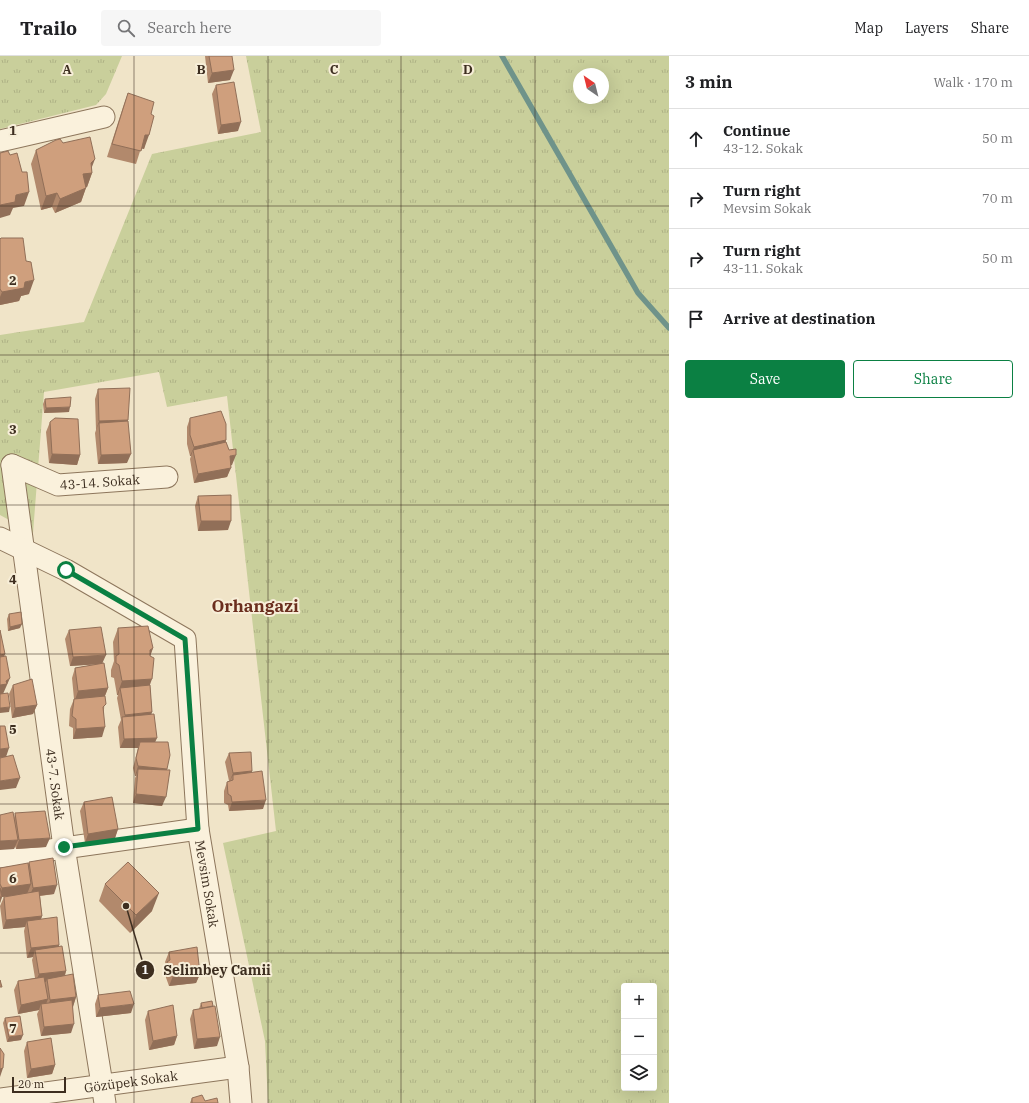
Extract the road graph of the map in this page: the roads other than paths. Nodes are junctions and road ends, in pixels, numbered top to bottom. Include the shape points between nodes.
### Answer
1 (104, 117) dead end
2 (0, 141) edge
3 (12, 465) joint
4 (167, 477) dead end
5 (0, 538) edge
6 (24, 549) junction
7 (198, 829) junction
8 (64, 847) junction
9 (0, 857) edge
10 (238, 1067) junction
11 (104, 1094) edge
12 (0, 1099) edge
13 (241, 1103) edge

1 - 2 street
3 - 4 street, 43-14. Sokak via 58,485
3 - 6 street, 43-7. Sokak
5 - 6 street
6 - 7 street, Mevsim Sokak via 66,570 185,639
6 - 8 street, 43-7. Sokak
7 - 8 street
7 - 10 street, Mevsim Sokak
8 - 9 street
8 - 11 street, 43-7. Sokak
10 - 11 street, Gözüpek Sokak
10 - 13 street, Mevsim Sokak
11 - 12 street, Gözüpek Sokak

